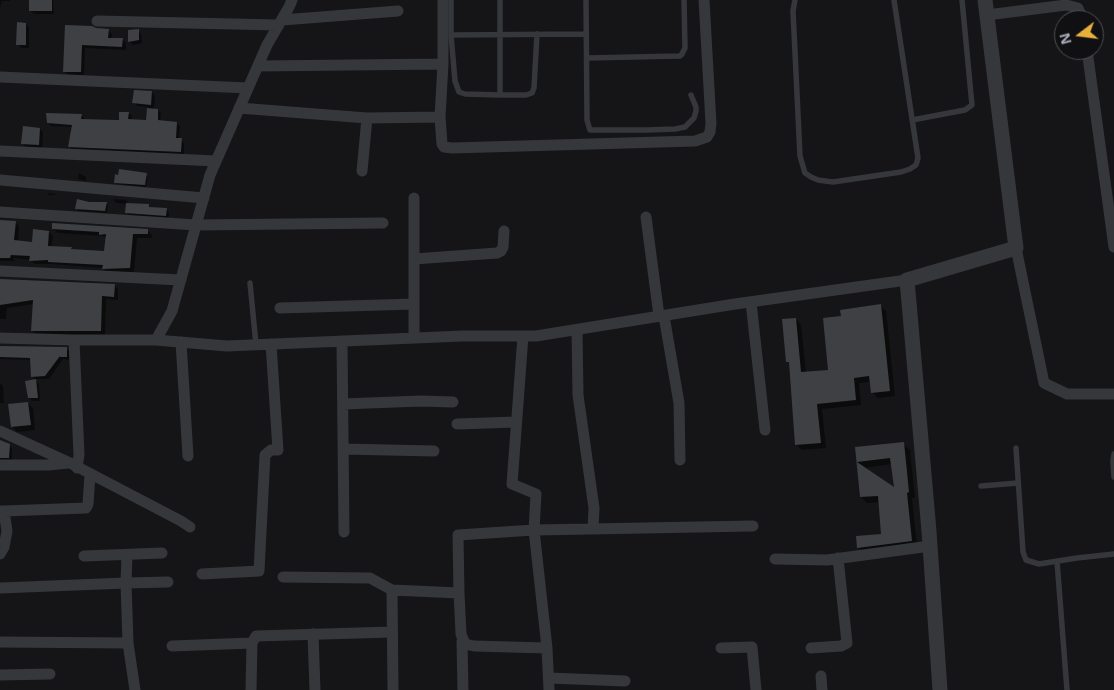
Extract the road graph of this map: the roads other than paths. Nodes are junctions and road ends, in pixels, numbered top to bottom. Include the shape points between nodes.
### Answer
1 (292, 0) edge
2 (444, 0) edge
3 (451, 0) edge
4 (500, 0) edge
5 (586, 0) edge
6 (684, 0) edge
7 (704, 0) edge
8 (795, 0) edge
9 (894, 0) edge
10 (962, 0) edge
11 (986, 7) edge
12 (1079, 10) edge
13 (398, 11) dead end
14 (97, 21) dead end
15 (280, 22) junction
16 (501, 34) junction
17 (537, 34) junction
18 (586, 34) junction
19 (451, 35) junction
20 (587, 58) junction
21 (1088, 60) edge
22 (443, 64) junction
23 (258, 66) junction
24 (0, 77) edge
25 (248, 88) junction
26 (500, 95) junction
27 (691, 95) dead end
28 (239, 108) junction
29 (440, 117) junction
30 (367, 118) junction
31 (912, 120) junction
32 (0, 152) edge
33 (216, 161) junction
34 (362, 171) dead end
35 (0, 180) edge
36 (204, 198) junction
37 (414, 198) dead end
38 (0, 212) edge
39 (646, 217) dead end
40 (383, 223) dead end
41 (196, 225) junction
42 (504, 231) dead end
43 (1113, 233) edge
44 (1016, 248) junction
45 (1114, 248) edge
46 (414, 259) junction
47 (0, 271) edge
48 (181, 280) junction
49 (907, 280) junction
50 (250, 283) dead end
51 (751, 302) junction
52 (414, 304) junction
53 (280, 308) dead end
54 (661, 316) junction
55 (577, 330) junction
56 (523, 336) junction
57 (0, 338) edge
58 (414, 338) junction
59 (74, 340) junction
60 (156, 340) junction
61 (342, 341) junction
62 (181, 342) junction
63 (271, 344) junction
64 (256, 345) junction
65 (1114, 394) edge
66 (453, 402) dead end
67 (343, 404) junction
68 (516, 422) junction
69 (457, 424) dead end
70 (765, 430) dead end
71 (0, 431) edge
72 (1016, 448) dead end
73 (343, 449) junction
74 (434, 451) dead end
75 (1114, 454) edge
76 (188, 456) dead end
77 (680, 460) dead end
78 (0, 466) edge
79 (74, 466) junction
80 (90, 475) junction
81 (1114, 477) edge
82 (1018, 482) junction
83 (981, 486) dead end
84 (2, 511) edge
85 (753, 526) dead end
86 (190, 527) dead end
87 (593, 529) junction
88 (534, 530) junction
89 (344, 532) dead end
90 (930, 546) junction
91 (162, 553) dead end
92 (0, 554) edge
93 (1114, 554) edge
94 (84, 556) dead end
95 (128, 556) junction
96 (838, 558) junction
97 (775, 559) dead end
98 (1057, 561) junction
99 (202, 574) dead end
100 (283, 577) dead end
101 (168, 582) dead end
102 (126, 583) junction
103 (0, 588) edge
104 (392, 590) junction
105 (459, 593) junction
106 (392, 632) junction
107 (313, 634) junction
108 (462, 641) junction
109 (0, 642) edge
110 (128, 643) junction
111 (252, 643) junction
112 (172, 646) dead end
113 (547, 648) junction
114 (721, 648) dead end
115 (811, 648) dead end
116 (50, 674) dead end
117 (0, 675) edge
118 (821, 676) dead end
119 (625, 681) dead end
120 (549, 684) edge
121 (135, 690) edge
122 (251, 690) edge
123 (315, 690) edge
124 (393, 690) edge
125 (463, 690) edge
126 (756, 690) edge
127 (822, 690) edge
128 (940, 690) edge
129 (1067, 690) edge

1 - 15 street
2 - 22 street
3 - 19 lane
4 - 16 lane
5 - 18 lane
6 - 20 lane via 685,48 680,56
7 - 29 street via 711,123 707,137 695,141 447,148 441,142
8 - 31 lane via 798,142 805,172 818,180 833,182 910,170 918,158
9 - 31 lane
10 - 31 lane via 972,105 966,110
11 - 12 street via 1066,5
11 - 44 street
13 - 15 street
14 - 15 street
15 - 23 street
16 - 17 lane
16 - 19 lane
16 - 26 lane
17 - 18 lane
17 - 26 lane via 534,91 526,95
18 - 20 lane
19 - 26 lane via 457,90 465,94
20 - 27 lane via 587,120 590,130 685,127 696,111
21 - 43 street
22 - 23 street
22 - 29 street
23 - 25 street
24 - 25 street
25 - 28 street
28 - 30 street
28 - 33 street
29 - 30 street
30 - 34 street
32 - 33 street
33 - 36 street
35 - 36 street
36 - 41 street
37 - 46 street
38 - 41 street
39 - 54 street
40 - 41 street
41 - 48 street
42 - 46 street via 503,247 497,253
43 - 45 street
44 - 49 street
44 - 65 street via 1044,383 1067,394
46 - 52 street
47 - 48 street
48 - 60 street via 172,311
49 - 51 street
49 - 90 street
50 - 64 lane
51 - 54 street
51 - 70 street
52 - 53 street
52 - 58 street
54 - 55 street
54 - 77 street via 679,404
55 - 56 street
55 - 87 street via 578,395 594,508
56 - 58 street
56 - 68 street
57 - 59 street
58 - 61 street
59 - 60 street
59 - 79 street via 79,439
60 - 62 street
61 - 63 street
61 - 67 street
62 - 64 street
62 - 76 street
63 - 64 street
63 - 99 street via 278,450 271,450 265,455 259,571
66 - 67 street
67 - 73 street
68 - 69 street
68 - 88 street via 512,484 536,494
71 - 79 street
72 - 82 lane
73 - 74 street
73 - 89 street
75 - 81 lane
78 - 79 street
79 - 80 street
80 - 84 street via 86,508
80 - 86 street
82 - 83 lane
82 - 98 lane via 1024,557 1033,563
84 - 92 street via 7,531
85 - 87 street
87 - 88 street
88 - 105 street via 458,535
88 - 113 street
90 - 96 street
90 - 128 street
91 - 95 street
93 - 98 lane
94 - 95 street
95 - 102 street
96 - 97 street
96 - 115 street via 847,642 841,646
98 - 129 lane
100 - 104 street via 370,578
101 - 102 street
102 - 103 street
102 - 110 street
104 - 105 street
104 - 106 street
105 - 108 street
106 - 107 street
106 - 124 street
107 - 111 street via 259,635
107 - 123 street
108 - 113 street via 474,646
108 - 125 street
109 - 110 street
110 - 121 street
111 - 112 street
111 - 122 street
113 - 120 street
114 - 126 street via 752,647
116 - 117 street
118 - 127 street
119 - 120 street

